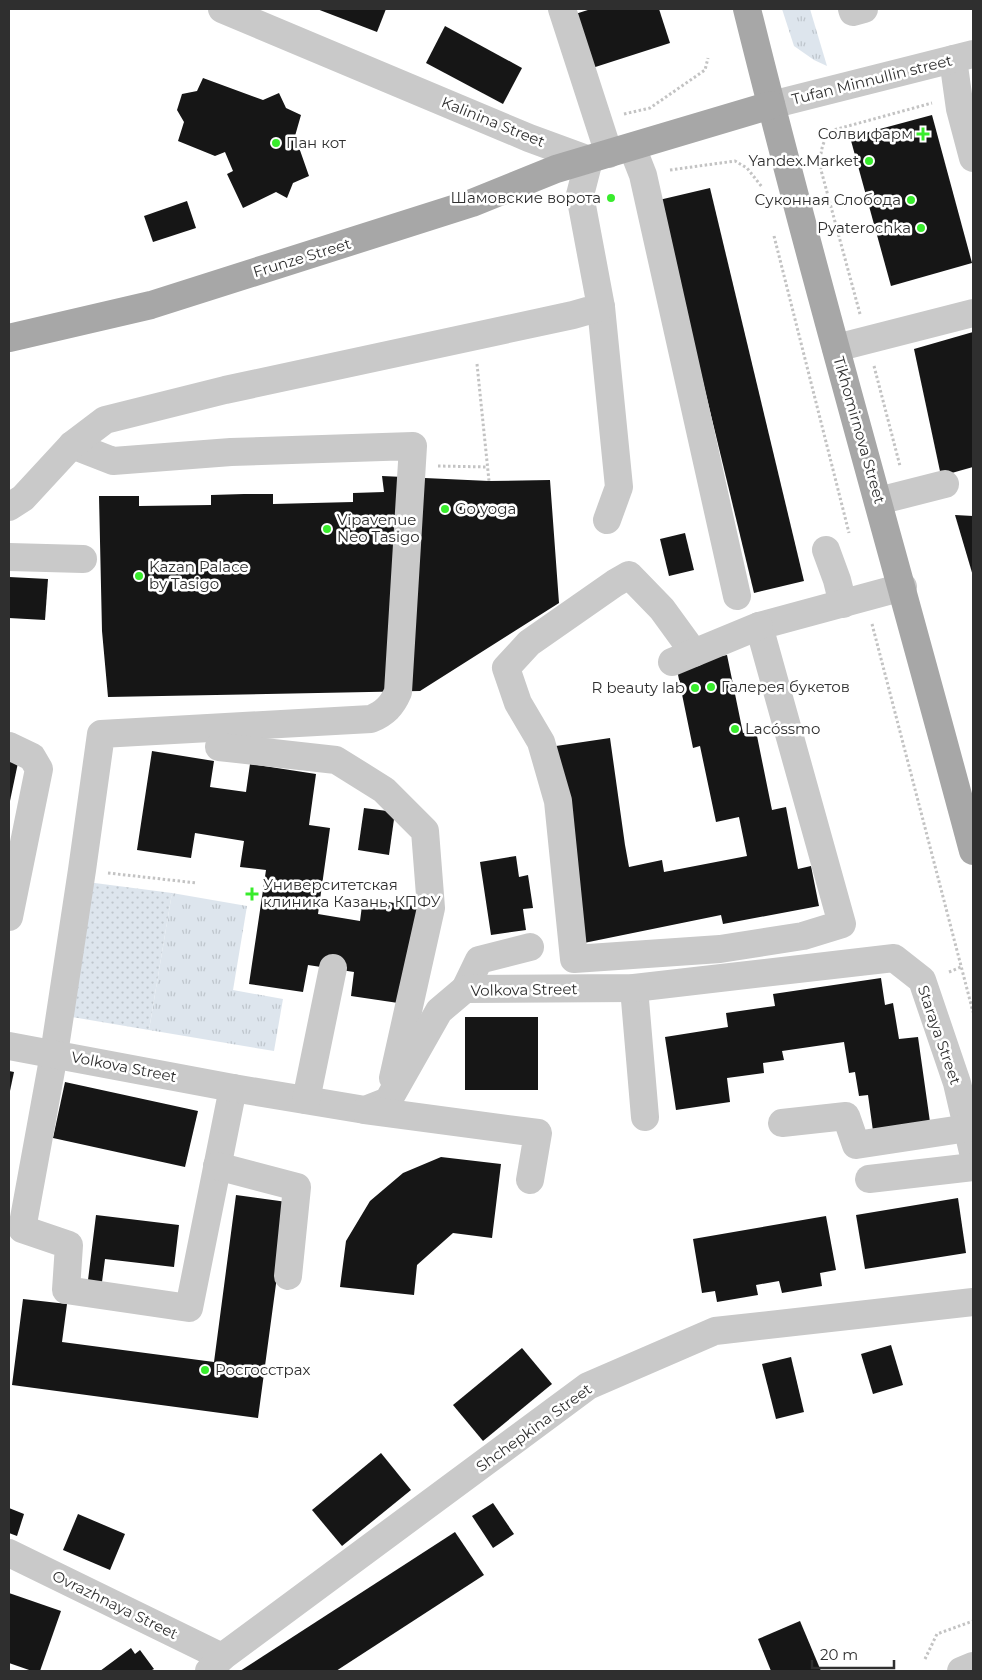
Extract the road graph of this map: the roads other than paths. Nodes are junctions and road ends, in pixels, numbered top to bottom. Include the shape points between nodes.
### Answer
1 (222, 9) edge
2 (562, 9) edge
3 (747, 9) edge
4 (852, 9) edge
5 (864, 9) edge
6 (255, 15) edge
7 (963, 57) edge
8 (771, 105) junction
9 (610, 154) junction
10 (973, 158) edge
11 (600, 307) junction
12 (973, 313) edge
13 (9, 338) edge
14 (836, 348) junction
15 (72, 445) junction
16 (945, 484) dead end
17 (878, 501) junction
18 (9, 508) edge
19 (607, 520) dead end
20 (826, 550) dead end
21 (9, 557) edge
22 (83, 558) dead end
23 (902, 587) junction
24 (737, 596) dead end
25 (843, 604) junction
26 (759, 626) junction
27 (9, 746) edge
28 (219, 747) dead end
29 (973, 850) edge
30 (9, 917) edge
31 (530, 947) dead end
32 (894, 958) joint
33 (333, 968) dead end
34 (634, 988) junction
35 (465, 990) junction
36 (9, 1046) edge
37 (54, 1054) junction
38 (232, 1088) junction
39 (306, 1100) junction
40 (376, 1106) junction
41 (645, 1117) dead end
42 (782, 1123) dead end
43 (970, 1140) edge
44 (217, 1166) junction
45 (973, 1167) edge
46 (869, 1179) dead end
47 (530, 1180) dead end
48 (288, 1276) dead end
49 (973, 1302) edge
50 (9, 1553) edge
51 (216, 1664) edge
52 (973, 1666) edge
53 (961, 1671) edge

1 - 6 street, Kalinina Street
2 - 9 street
3 - 8 main road, Tikhomirnova Street
4 - 5 street via 853,12
6 - 9 street, Kalinina Street via 529,138
7 - 8 street, Tufan Minnullin street
7 - 10 street via 958,96
8 - 9 main road
8 - 14 main road, Tikhomirnova Street
9 - 11 street via 580,195
9 - 13 main road, Frunze Street via 556,169 464,206 151,305
9 - 24 street via 643,175
11 - 15 street via 225,390 105,420
11 - 19 street via 619,486
12 - 14 street
14 - 17 main road, Tikhomirnova Street
15 - 18 street via 23,498
15 - 37 street via 113,461 231,452 413,446 398,692 385,713 371,719 101,734
16 - 17 street
17 - 23 main road, Tikhomirnova Street
20 - 25 street
21 - 22 street
23 - 25 street
23 - 29 main road, Tikhomirnova Street
25 - 26 street
26 - 26 street via 842,924 803,936 720,949 574,959 558,801 541,742 518,703 506,668 529,643 629,575 662,609 683,658
27 - 30 street via 32,757 39,769
28 - 40 street via 336,760 384,790 425,831 431,908
31 - 35 street via 479,960
32 - 34 street, Volkova Street
32 - 43 street, Staraya Street via 922,980 957,1083
33 - 39 street
34 - 35 street, Volkova Street
34 - 41 street
35 - 40 street, Volkova Street via 440,1011
36 - 37 street, Volkova Street
37 - 38 street, Volkova Street
37 - 44 street via 22,1229 69,1245 66,1290 189,1308
38 - 39 street, Volkova Street
38 - 44 street
39 - 40 street, Volkova Street
40 - 47 street via 538,1133
42 - 43 street via 846,1116 856,1145
44 - 48 street via 296,1187
45 - 46 street
49 - 51 street, Shchepkina Street via 715,1331 588,1386
50 - 51 street, Ovrazhnaya Street
52 - 53 street

